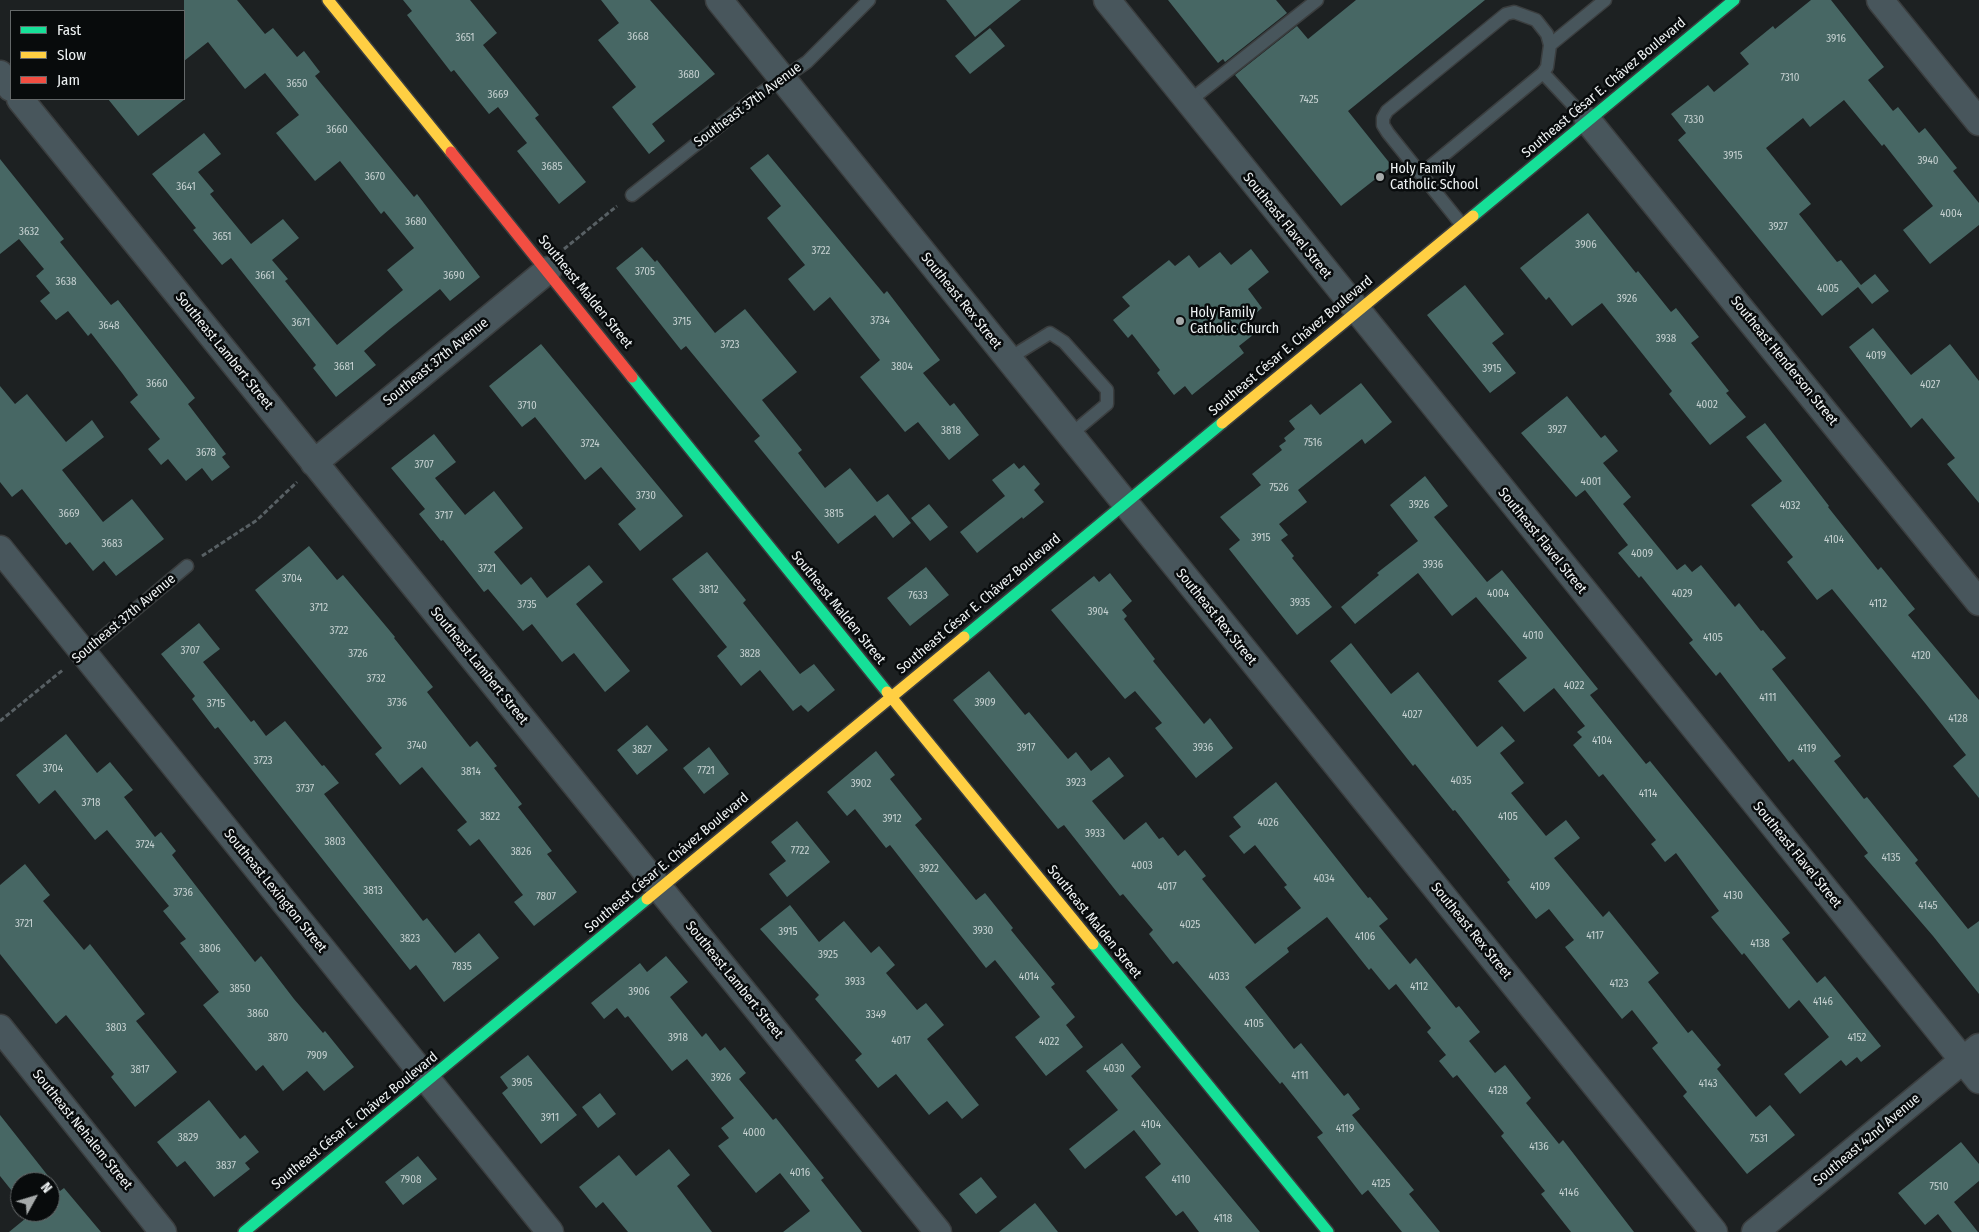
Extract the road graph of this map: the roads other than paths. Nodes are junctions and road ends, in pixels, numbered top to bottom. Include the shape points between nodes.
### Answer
1 (328, 0) edge
2 (719, 0) edge
3 (869, 0) edge
4 (1107, 0) edge
5 (1316, 0) edge
6 (1605, 0) edge
7 (1734, 0) edge
8 (1880, 0) edge
9 (1550, 45) junction
10 (1543, 73) junction
11 (0, 74) edge
12 (783, 80) junction
13 (10, 87) edge
14 (21, 100) edge
15 (1188, 102) junction
16 (1588, 121) junction
17 (1979, 122) edge
18 (1421, 174) junction
19 (632, 195) road end
20 (1462, 225) junction
21 (548, 270) junction
22 (1356, 312) junction
23 (1008, 359) junction
24 (1070, 435) junction
25 (314, 463) junction
26 (1124, 504) junction
27 (0, 549) edge
28 (187, 566) road end
29 (1979, 602) edge
30 (84, 653) junction
31 (891, 697) junction
32 (660, 889) junction
33 (0, 1028) edge
34 (1974, 1063) edge
35 (427, 1081) junction
36 (163, 1232) edge
37 (244, 1232) edge
38 (550, 1232) edge
39 (938, 1232) edge
40 (1328, 1232) edge
41 (1714, 1232) edge
42 (1755, 1232) edge

1 - 21 street, Southeast Malden Street
2 - 12 street, Southeast Rex Street
3 - 12 lane, Southeast 37th Avenue via 807,62
4 - 15 street, Southeast Flavel Street
5 - 15 lane
6 - 9 lane
7 - 16 street, Southeast César E. Chávez Boulevard
8 - 17 street
9 - 10 lane
9 - 18 lane via 1547,34 1536,20 1514,12 1506,14 1387,111 1383,118 1388,133
10 - 16 lane
10 - 18 lane
11 - 13 street
12 - 19 lane, Southeast 37th Avenue via 757,96
12 - 23 street, Southeast Rex Street
14 - 25 street, Southeast Lambert Street
15 - 22 street, Southeast Flavel Street
16 - 20 street, Southeast César E. Chávez Boulevard
16 - 29 street, Southeast Henderson Street
18 - 20 lane
20 - 22 street, Southeast César E. Chávez Boulevard
21 - 25 street, Southeast 37th Avenue
21 - 31 street, Southeast Malden Street
22 - 26 street, Southeast César E. Chávez Boulevard
22 - 34 street, Southeast Flavel Street
23 - 24 street, Southeast Rex Street
23 - 24 lane via 1050,333 1064,342 1107,390 1107,404
24 - 26 street, Southeast Rex Street
25 - 32 street, Southeast Lambert Street
26 - 31 street, Southeast César E. Chávez Boulevard
26 - 41 street, Southeast Rex Street
27 - 30 street, Southeast Lexington Street
28 - 30 lane, Southeast 37th Avenue
30 - 35 street, Southeast Lexington Street
31 - 32 street, Southeast César E. Chávez Boulevard
31 - 40 street, Southeast Malden Street
32 - 35 street, Southeast César E. Chávez Boulevard
32 - 39 street, Southeast Lambert Street
33 - 36 street, Southeast Nehalem Street
34 - 42 street, Southeast 42nd Avenue
35 - 37 street, Southeast César E. Chávez Boulevard
35 - 38 street, Southeast Lexington Street

